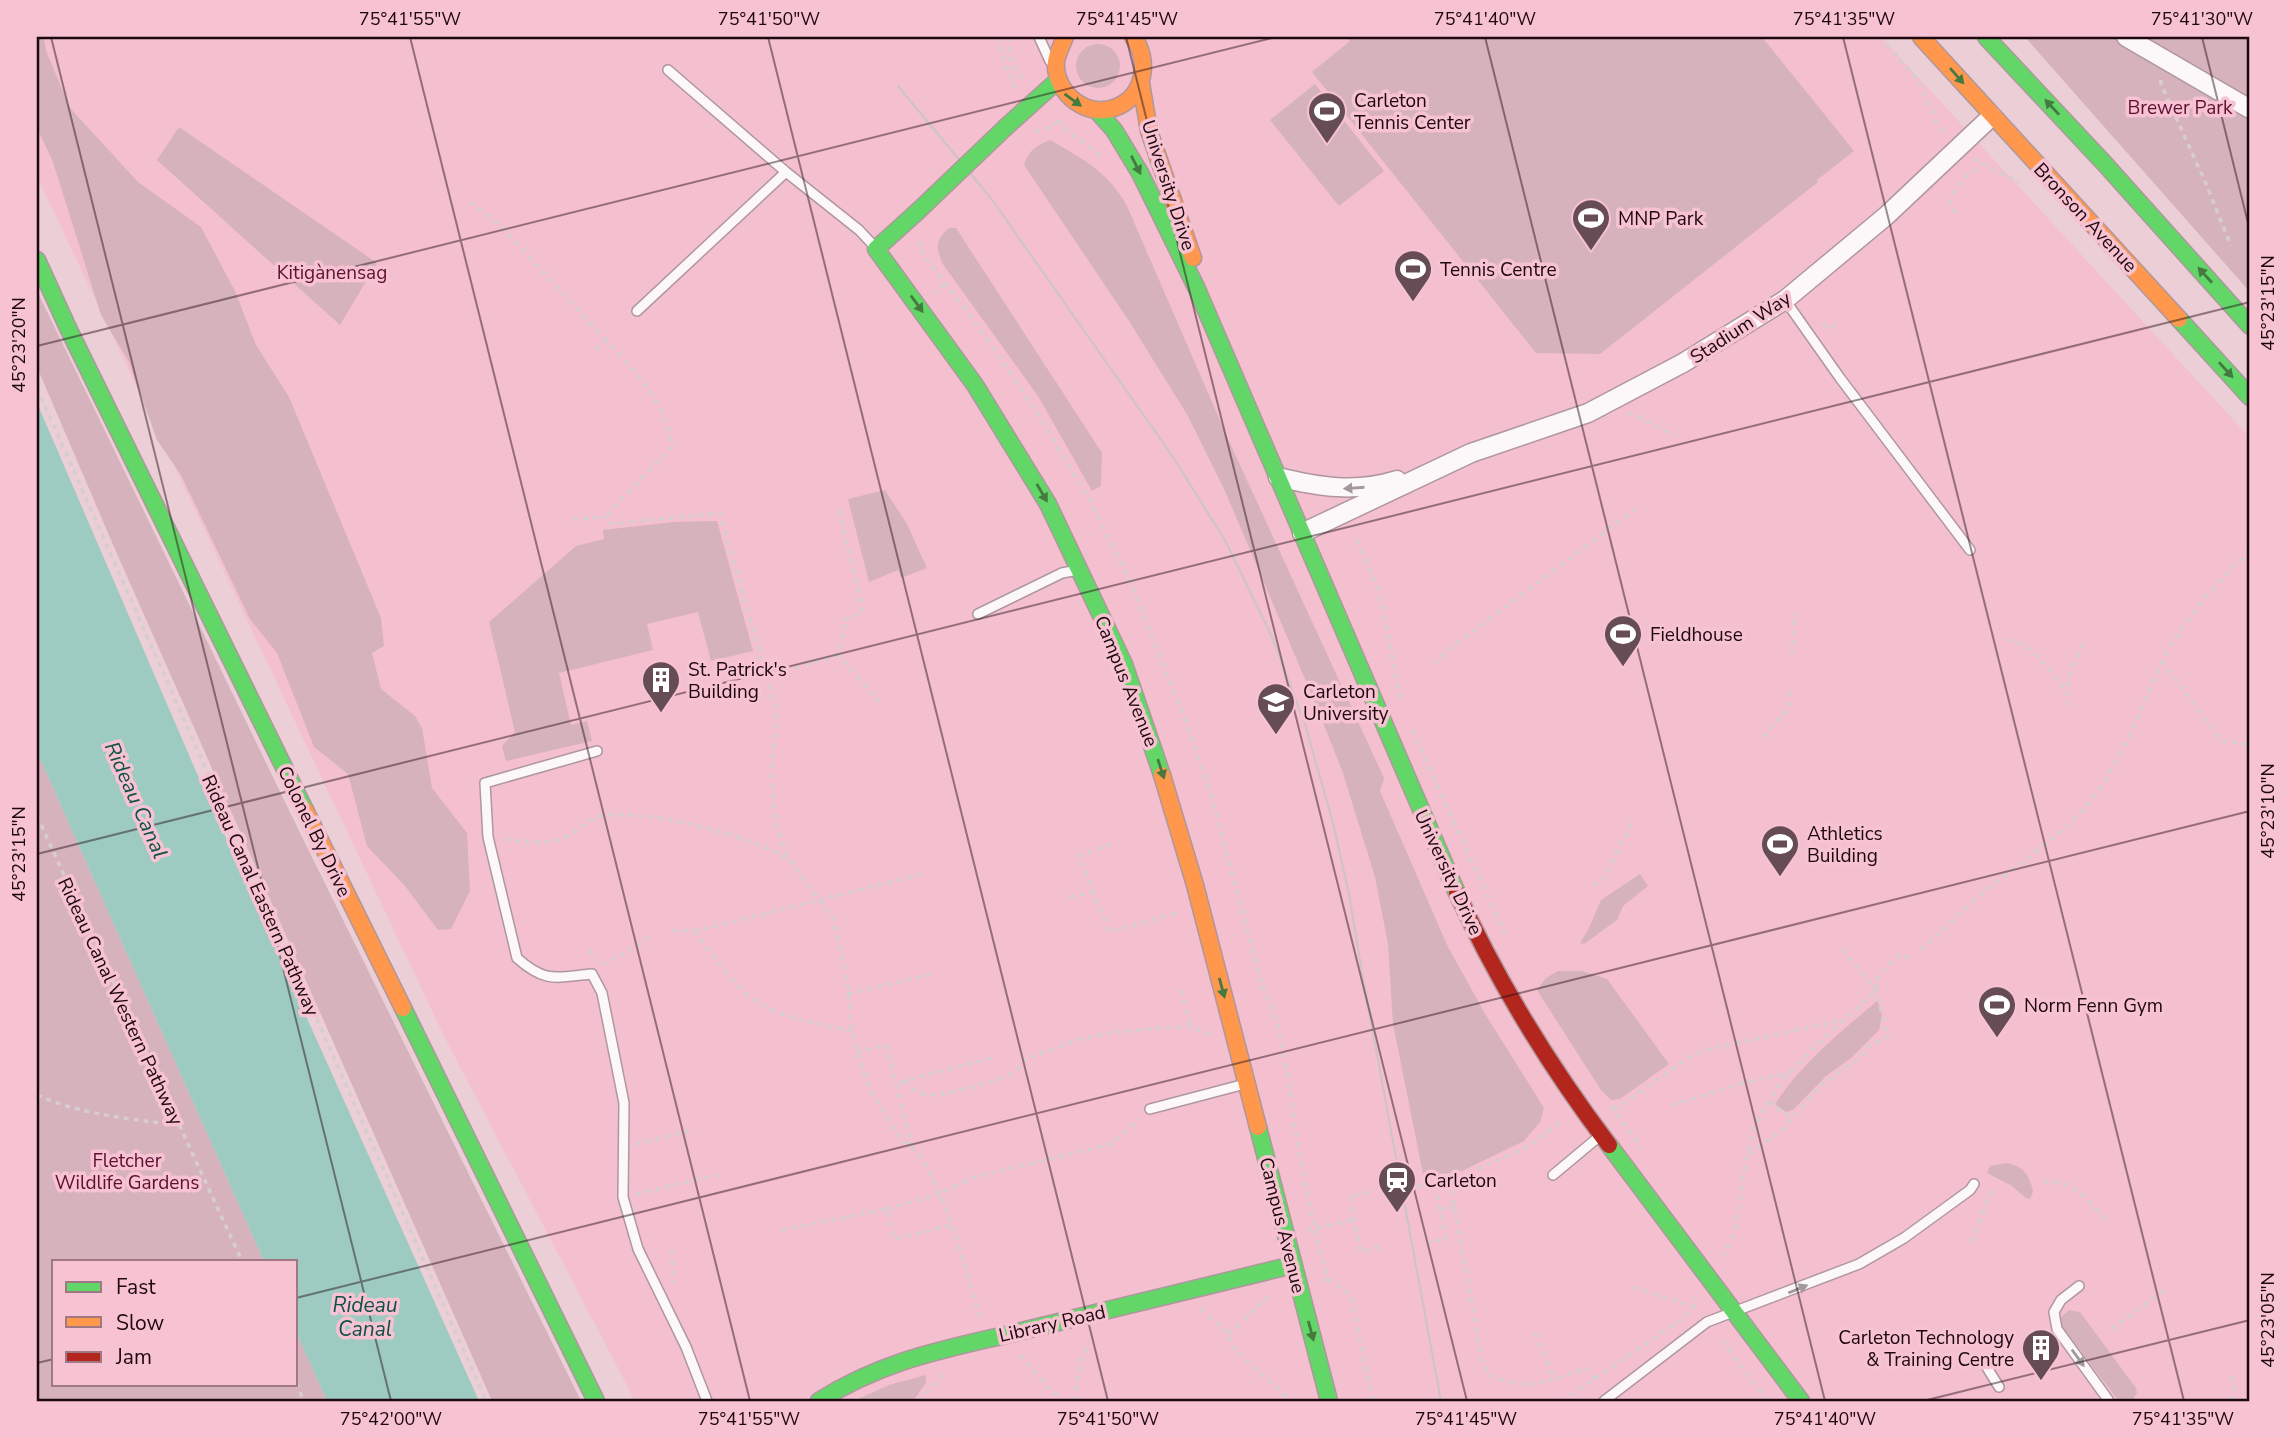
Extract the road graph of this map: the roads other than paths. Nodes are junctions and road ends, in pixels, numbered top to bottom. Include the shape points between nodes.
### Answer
1 (1039, 37) edge
2 (1065, 37) edge
3 (1133, 37) edge
4 (1149, 37) edge
5 (1921, 37) edge
6 (1986, 37) edge
7 (2126, 37) edge
8 (1143, 57) junction
9 (668, 70) dead end
10 (1056, 76) junction
11 (1141, 83) junction
12 (2250, 109) edge
13 (1097, 111) junction
14 (1992, 116) junction
15 (786, 172) junction
16 (876, 249) junction
17 (37, 260) edge
18 (1196, 287) junction
19 (1785, 300) junction
20 (637, 311) dead end
21 (2250, 326) edge
22 (2250, 397) edge
23 (1444, 465) junction
24 (1278, 477) junction
25 (1302, 533) junction
26 (1970, 550) dead end
27 (1079, 570) junction
28 (978, 614) dead end
29 (597, 751) dead end
30 (1247, 1084) junction
31 (1150, 1109) road end
32 (1602, 1134) junction
33 (1553, 1175) dead end
34 (1974, 1184) dead end
35 (1293, 1265) junction
36 (2079, 1286) dead end
37 (1733, 1311) junction
38 (1983, 1362) dead end
39 (1999, 1387) dead end
40 (596, 1401) edge
41 (707, 1401) edge
42 (819, 1401) edge
43 (1329, 1401) edge
44 (1604, 1401) edge
45 (1801, 1401) edge
46 (2109, 1401) edge

1 - 10 lane
2 - 10 street via 1058,49
3 - 8 street
4 - 8 street
5 -> 14 street, Bronson Avenue
21 -> 6 street
7 - 12 street
8 - 11 street, University Drive
9 - 15 lane
10 -> 13 street via 1072,102
10 - 16 street, bridge
11 - 13 street via 1123,104
11 - 18 street, University Drive via 1149,131 1189,243
13 -> 18 street, University Drive via 1124,142
14 - 19 street, Stadium Way via 1886,216
14 -> 22 street, Bronson Avenue
15 - 16 lane
15 - 20 lane
16 -> 27 street, Campus Avenue via 998,418 1048,504
17 - 40 street, Colonel By Drive
18 - 24 street, University Drive
19 - 23 street, Stadium Way via 1604,405
19 - 26 lane
23 -> 24 street, Stadium Way via 1356,489
23 - 25 street, Stadium Way
24 - 25 street, University Drive
25 - 32 street, University Drive via 1476,934 1535,1039
27 - 28 lane via 1062,573
27 -> 30 street, Campus Avenue via 1112,636 1151,738
29 - 41 lane via 485,783 488,837 517,958 547,978 592,974 601,992 624,1103 623,1197 638,1249 687,1347
30 - 31 lane
30 - 35 street, Campus Avenue
32 - 33 lane
32 - 37 street, University Drive
37 -> 34 lane via 1858,1264 1904,1238
35 - 42 street, Library Road via 968,1342 855,1378
35 -> 43 street, Campus Avenue
36 -> 46 lane via 2054,1312 2057,1329
37 - 44 lane via 1707,1322
37 - 45 street, University Drive
38 - 39 lane

